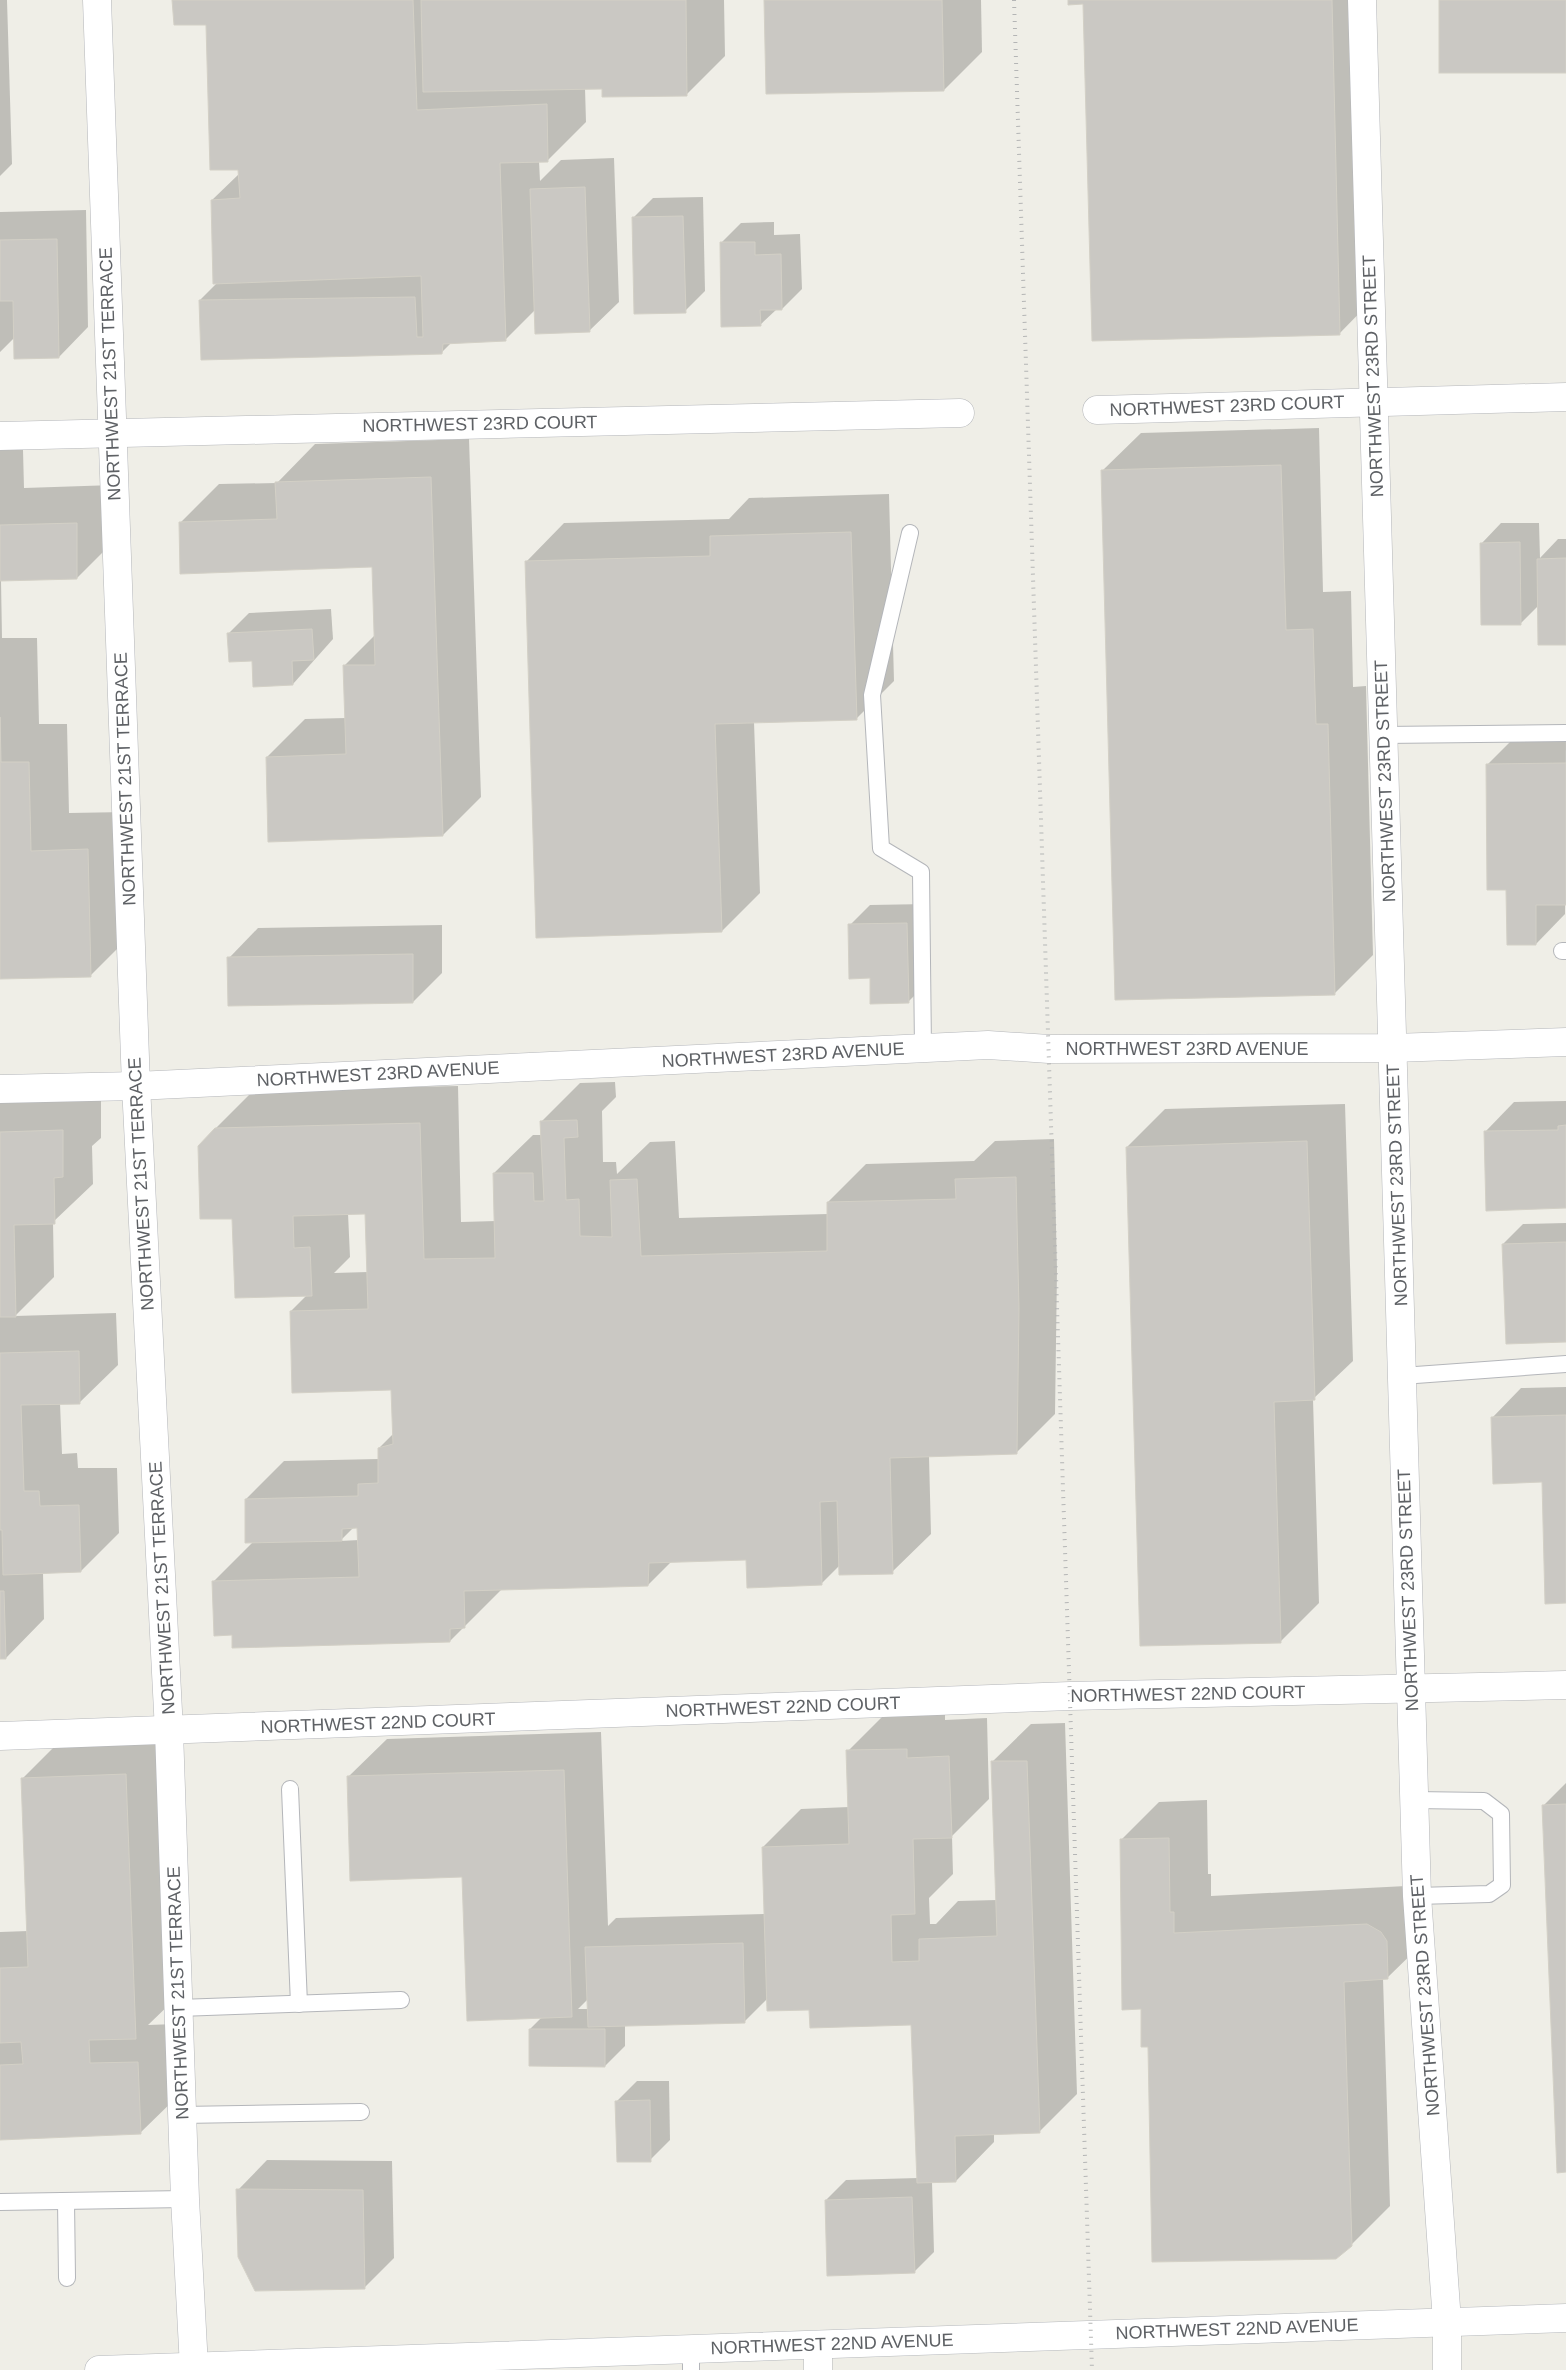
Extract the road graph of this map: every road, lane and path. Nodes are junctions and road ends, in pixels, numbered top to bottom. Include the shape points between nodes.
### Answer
1 (97, 0) edge
2 (1362, 0) edge
3 (1566, 397) edge
4 (1374, 402) junction
5 (1097, 410) dead end
6 (960, 414) dead end
7 (112, 432) junction
8 (0, 436) edge
9 (910, 533) dead end
10 (1566, 734) edge
11 (1383, 735) junction
12 (1566, 1042) edge
13 (923, 1048) junction
14 (1393, 1048) junction
15 (136, 1086) junction
16 (0, 1089) edge
17 (1566, 1364) edge
18 (1402, 1376) junction
19 (1566, 1685) edge
20 (1411, 1690) junction
21 (169, 1731) junction
22 (0, 1736) edge
23 (290, 1789) dead end
24 (1415, 1800) junction
25 (1417, 1896) junction
26 (401, 2000) dead end
27 (298, 2004) junction
28 (179, 2008) junction
29 (361, 2112) dead end
30 (182, 2115) junction
31 (185, 2199) junction
32 (66, 2201) junction
33 (0, 2202) edge
34 (67, 2278) dead end
35 (1566, 2318) edge
36 (1448, 2322) junction
37 (818, 2357) edge
38 (691, 2359) edge
39 (194, 2367) junction
40 (142, 2369) edge
41 (99, 2370) edge
42 (1447, 2370) edge

1 - 7 street, NORTHWEST 21ST TERRACE
2 - 4 street, NORTHWEST 23RD STREET
3 - 4 street, NORTHWEST 23RD COURT
4 - 5 street, NORTHWEST 23RD COURT
4 - 11 street, NORTHWEST 23RD STREET
6 - 7 street, NORTHWEST 23RD COURT
7 - 8 street, NORTHWEST 23RD COURT
7 - 15 street, NORTHWEST 21ST TERRACE
9 - 13 lane via 872,695 881,848 921,872
10 - 11 lane
11 - 14 street, NORTHWEST 23RD STREET
12 - 14 street, NORTHWEST 23RD AVENUE
13 - 14 street, NORTHWEST 23RD AVENUE via 988,1045 1048,1049
13 - 15 street, NORTHWEST 23RD AVENUE
14 - 18 street, NORTHWEST 23RD STREET
15 - 16 street, NORTHWEST 23RD AVENUE
15 - 21 street, NORTHWEST 21ST TERRACE
17 - 18 lane
18 - 20 street, NORTHWEST 23RD STREET
19 - 20 street, NORTHWEST 22ND COURT
20 - 21 street, NORTHWEST 22ND COURT via 1070,1696
20 - 24 street, NORTHWEST 23RD STREET
21 - 22 street, NORTHWEST 22ND COURT
21 - 28 street, NORTHWEST 21ST TERRACE
23 - 27 lane
24 - 25 street, NORTHWEST 23RD STREET
24 - 25 lane via 1484,1801 1501,1814 1502,1885 1489,1894
25 - 36 street, NORTHWEST 23RD STREET
26 - 27 lane
27 - 28 lane
28 - 30 street, NORTHWEST 21ST TERRACE
29 - 30 lane
30 - 31 street, NORTHWEST 21ST TERRACE
31 - 32 lane
31 - 39 street, NORTHWEST 21ST TERRACE
32 - 33 lane
32 - 34 lane
35 - 36 street, NORTHWEST 22ND AVENUE
36 - 37 street, NORTHWEST 22ND AVENUE
36 - 42 street, NORTHWEST 23RD STREET
37 - 38 street, NORTHWEST 22ND AVENUE
38 - 39 street, NORTHWEST 22ND AVENUE
39 - 40 street, NORTHWEST 22ND AVENUE
40 - 41 street, NORTHWEST 22ND AVENUE

